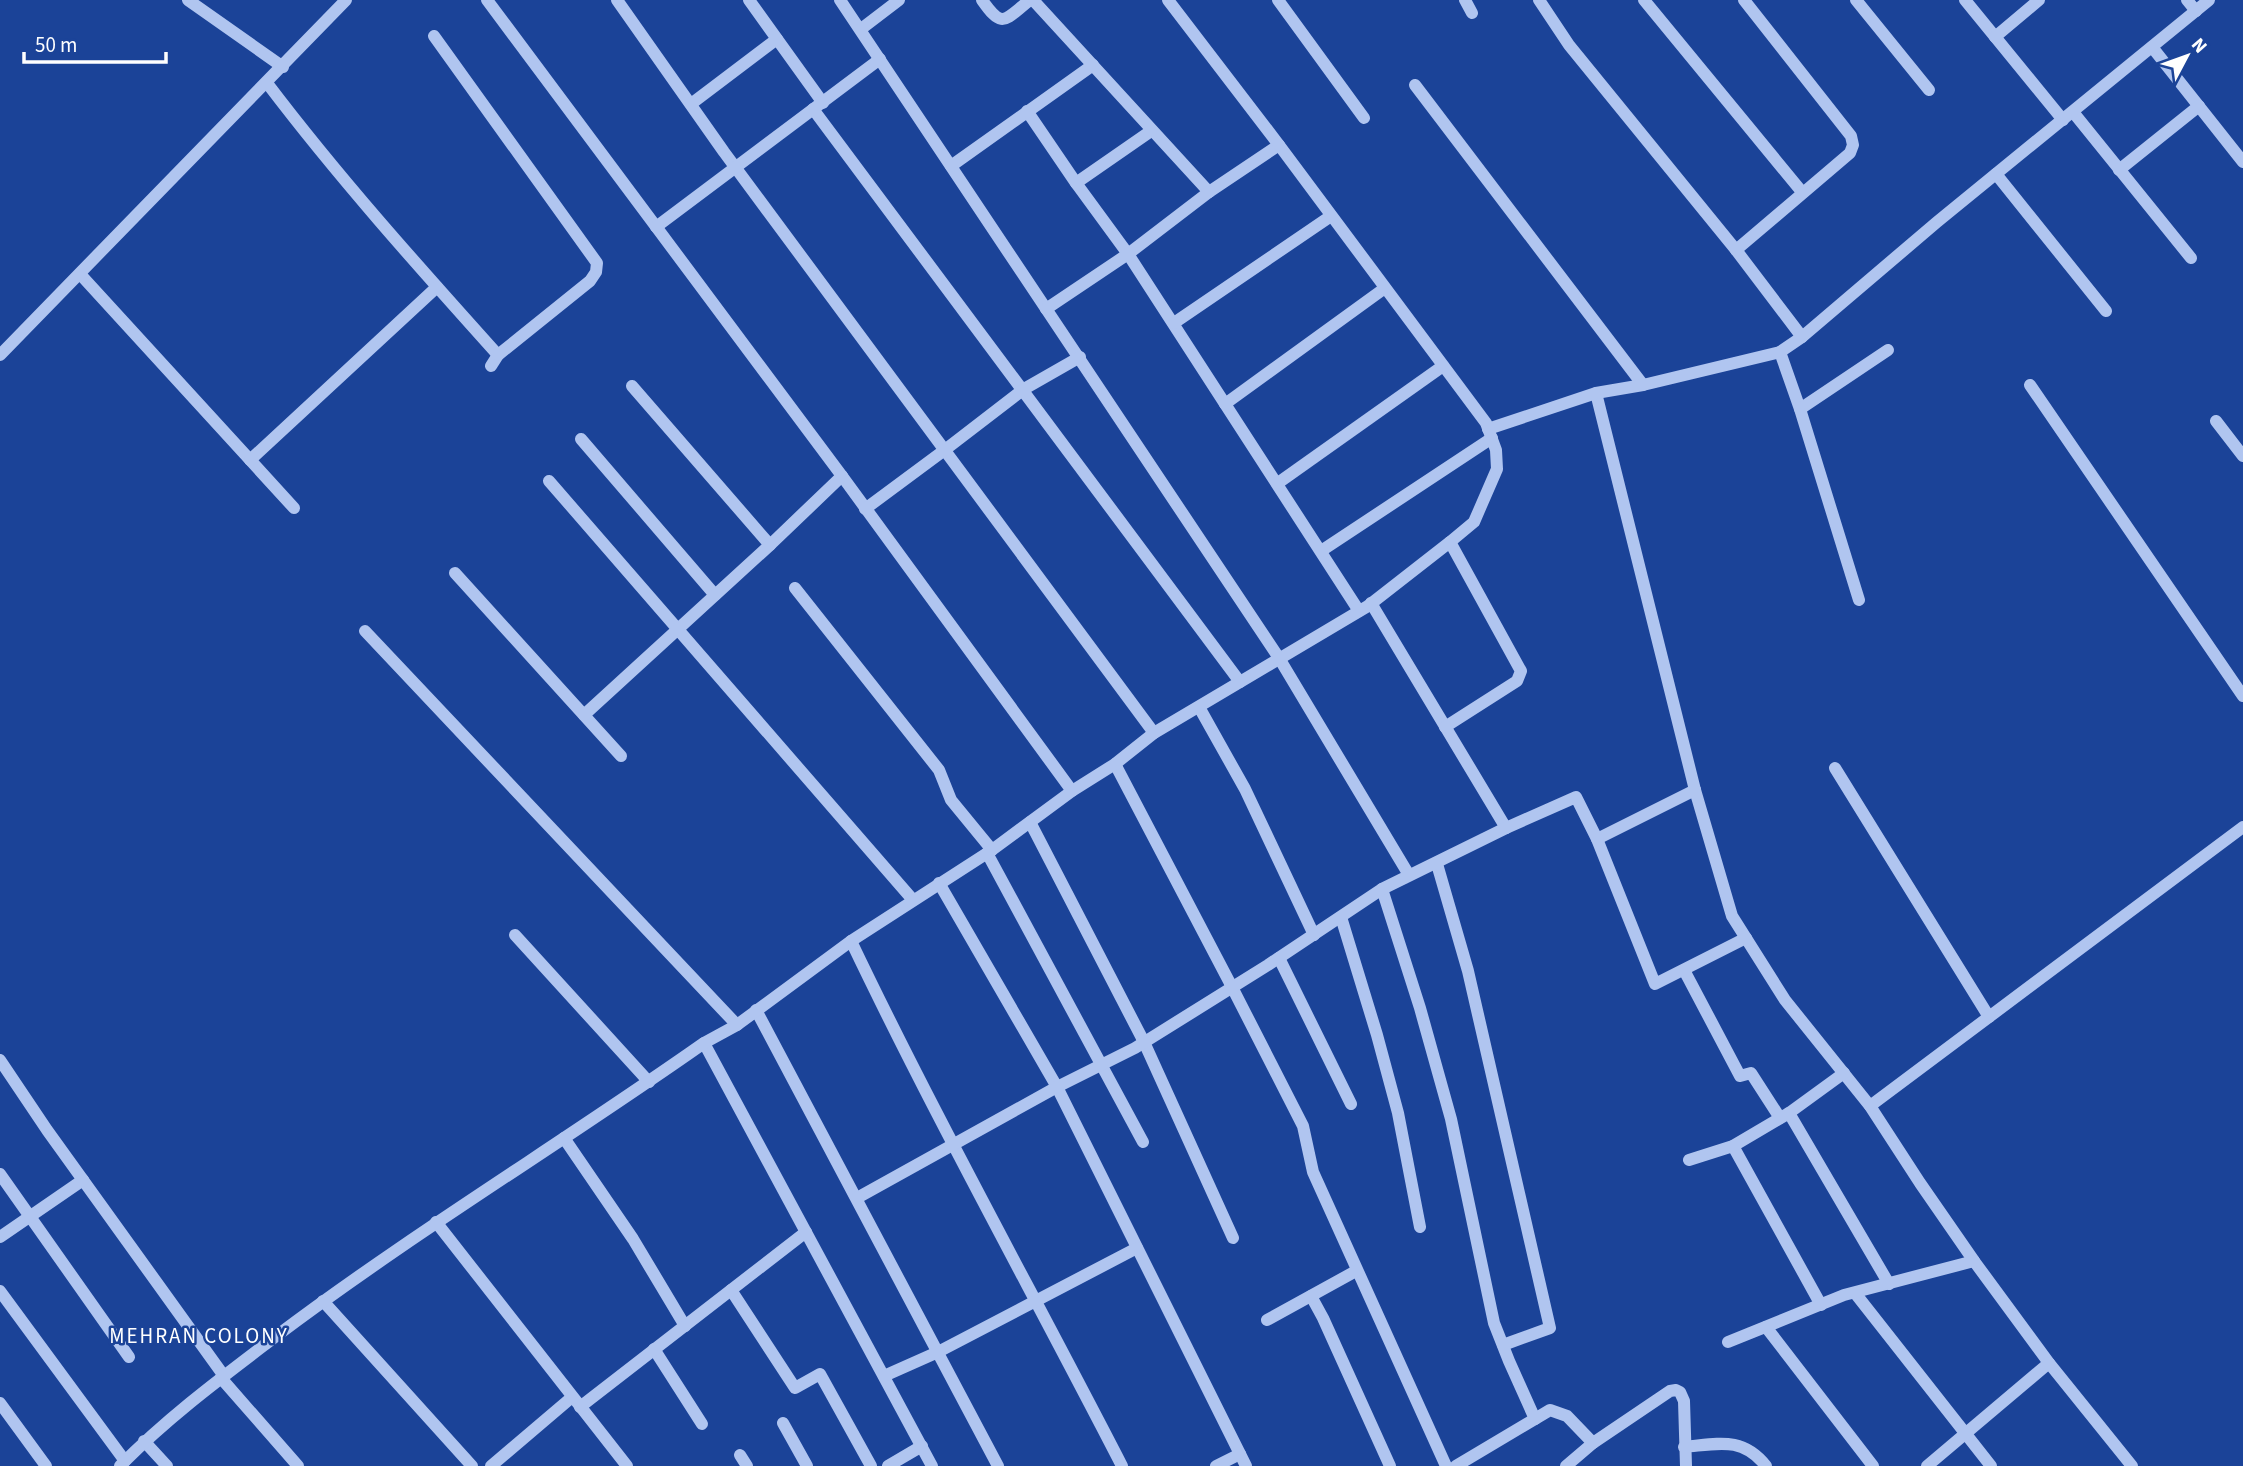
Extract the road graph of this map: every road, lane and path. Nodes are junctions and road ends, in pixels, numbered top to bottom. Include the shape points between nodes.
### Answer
1 (188, 0) edge
2 (346, 0) edge
3 (487, 0) edge
4 (617, 0) edge
5 (749, 0) edge
6 (840, 0) edge
7 (899, 0) edge
8 (982, 0) edge
9 (1031, 0) edge
10 (1168, 0) edge
11 (1278, 0) edge
12 (1465, 0) edge
13 (1539, 0) edge
14 (1644, 0) edge
15 (1744, 0) edge
16 (1856, 0) edge
17 (1965, 0) edge
18 (2039, 0) edge
19 (2187, 0) edge
20 (2209, 0) edge
21 (2196, 11) junction
22 (1472, 12) dead end
23 (861, 29) junction
24 (434, 36) dead end
25 (1995, 37) junction
26 (777, 39) junction
27 (2152, 47) junction
28 (880, 59) junction
29 (1094, 65) junction
30 (283, 67) junction
31 (267, 83) junction
32 (1415, 85) dead end
33 (1929, 90) dead end
34 (691, 104) junction
35 (818, 106) junction
36 (2199, 106) junction
37 (1027, 111) junction
38 (2068, 116) junction
39 (1364, 118) dead end
40 (1151, 131) junction
41 (1279, 145) junction
42 (2243, 162) edge
43 (951, 166) junction
44 (736, 167) junction
45 (2119, 170) junction
46 (1996, 174) junction
47 (1076, 183) junction
48 (1209, 192) junction
49 (1802, 192) junction
50 (1331, 216) junction
51 (656, 227) junction
52 (1736, 250) junction
53 (1128, 254) junction
54 (2190, 258) dead end
55 (80, 274) junction
56 (437, 287) junction
57 (1385, 288) junction
58 (1046, 309) junction
59 (2106, 311) dead end
60 (1174, 323) junction
61 (1802, 337) junction
62 (1888, 350) dead end
63 (1780, 352) junction
64 (0, 355) edge
65 (498, 355) junction
66 (1080, 357) junction
67 (491, 366) dead end
68 (1443, 366) junction
69 (1643, 385) junction
70 (2029, 385) dead end
71 (632, 386) dead end
72 (1024, 389) junction
73 (1596, 393) junction
74 (1226, 404) junction
75 (1800, 409) junction
76 (2216, 421) dead end
77 (1490, 434) junction
78 (581, 439) dead end
79 (946, 449) junction
80 (2243, 456) edge
81 (250, 460) junction
82 (842, 476) junction
83 (549, 481) dead end
84 (1278, 483) junction
85 (294, 508) dead end
86 (865, 509) junction
87 (1450, 542) junction
88 (770, 545) junction
89 (1321, 551) junction
90 (456, 573) dead end
91 (795, 588) dead end
92 (715, 595) junction
93 (1859, 600) dead end
94 (1371, 603) junction
95 (1359, 611) junction
96 (678, 629) junction
97 (365, 631) dead end
98 (1279, 658) junction
99 (1240, 682) junction
100 (2243, 696) edge
101 (1199, 707) junction
102 (584, 715) junction
103 (1445, 727) junction
104 (1154, 733) junction
105 (621, 756) dead end
106 (1115, 764) junction
107 (1835, 768) dead end
108 (1695, 790) junction
109 (1072, 791) junction
110 (1030, 822) junction
111 (2243, 827) edge
112 (1506, 828) junction
113 (1597, 839) junction
114 (989, 851) junction
115 (1437, 863) junction
116 (1409, 876) junction
117 (939, 883) junction
118 (1382, 889) junction
119 (913, 900) junction
120 (1341, 917) junction
121 (515, 935) dead end
122 (1314, 935) junction
123 (1746, 939) junction
124 (851, 941) junction
125 (1279, 958) junction
126 (1684, 970) junction
127 (1232, 986) junction
128 (756, 1010) junction
129 (1989, 1017) junction
130 (737, 1025) junction
131 (1144, 1042) junction
132 (704, 1044) junction
133 (0, 1060) edge
134 (1102, 1065) junction
135 (1844, 1073) junction
136 (649, 1082) junction
137 (1057, 1087) junction
138 (1351, 1104) dead end
139 (1870, 1106) junction
140 (1784, 1116) junction
141 (564, 1138) junction
142 (1143, 1142) dead end
143 (953, 1144) junction
144 (1732, 1146) junction
145 (1689, 1160) dead end
146 (0, 1174) edge
147 (83, 1180) junction
148 (857, 1198) junction
149 (30, 1216) junction
150 (436, 1222) junction
151 (1420, 1227) dead end
152 (806, 1232) junction
153 (0, 1237) edge
154 (1233, 1238) dead end
155 (1137, 1248) junction
156 (1974, 1261) junction
157 (1356, 1270) junction
158 (1889, 1284) junction
159 (0, 1290) edge
160 (732, 1290) junction
161 (1855, 1293) junction
162 (1311, 1296) junction
163 (1036, 1299) junction
164 (323, 1301) junction
165 (1821, 1305) junction
166 (1267, 1320) dead end
167 (685, 1326) junction
168 (1766, 1327) junction
169 (1728, 1342) dead end
170 (1503, 1345) junction
171 (654, 1349) junction
172 (937, 1352) junction
173 (129, 1357) dead end
174 (2049, 1363) junction
175 (884, 1376) junction
176 (222, 1377) junction
177 (0, 1403) edge
178 (576, 1403) junction
179 (1535, 1419) junction
180 (783, 1423) dead end
181 (702, 1424) dead end
182 (1966, 1435) junction
183 (144, 1441) junction
184 (1593, 1443) junction
185 (922, 1446) junction
186 (1684, 1447) junction
187 (1243, 1460) edge
188 (122, 1463) edge
189 (46, 1466) edge
190 (167, 1466) edge
191 (298, 1466) edge
192 (472, 1466) edge
193 (491, 1466) edge
194 (627, 1466) edge
195 (807, 1466) edge
196 (871, 1466) edge
197 (888, 1466) edge
198 (932, 1466) edge
199 (998, 1466) edge
200 (1122, 1466) edge
201 (1216, 1466) edge
202 (1390, 1466) edge
203 (1446, 1466) edge
204 (1456, 1466) edge
205 (1566, 1466) edge
206 (1686, 1466) edge
207 (1766, 1466) edge
208 (1873, 1466) edge
209 (1927, 1466) edge
210 (1991, 1466) edge
211 (2132, 1466) edge

1 - 30 street
2 - 30 street
3 - 51 street
4 - 34 street
5 - 26 street
6 - 23 street
7 - 23 street
8 - 9 street via 999,20
9 - 29 street
10 - 41 street
11 - 39 street
12 - 22 street
13 - 52 street via 1569,45
14 - 49 street
15 - 49 street via 1851,136 1850,153
16 - 33 street
17 - 25 street
18 - 25 street
19 - 21 street
20 - 21 street
21 - 27 street
23 - 28 street
24 - 65 street via 597,263 590,281
25 - 38 street
26 - 34 street
26 - 35 street
27 - 36 street
27 - 38 street
28 - 35 street
28 - 43 street
29 - 37 street
29 - 40 street
30 - 31 street
31 - 55 street
31 - 56 street
32 - 69 street
34 - 44 street
35 - 44 street
35 - 72 street
36 - 42 street
36 - 45 street
37 - 43 street
37 - 47 street
38 - 45 street
38 - 46 street
40 - 47 street
40 - 48 street
41 - 48 street
41 - 50 street
43 - 58 street
44 - 51 street
44 - 79 street
45 - 54 street
46 - 59 street
46 - 61 street
47 - 53 street
48 - 53 street
49 - 52 street
50 - 57 street
50 - 60 street
51 - 82 street
52 - 61 street
53 - 58 street
53 - 60 street
55 - 64 street
55 - 81 street
56 - 65 street
56 - 81 street
57 - 68 street
57 - 74 street
58 - 66 street
60 - 74 street
61 - 63 street
62 - 75 street
63 - 69 street
63 - 75 street
65 - 67 street
66 - 72 street
66 - 98 street
68 - 77 street
68 - 84 street
69 - 73 street
70 - 100 street
71 - 88 street
72 - 79 street
72 - 99 street
73 - 77 street
73 - 108 street
74 - 84 street
75 - 93 street
76 - 80 street
77 - 87 street via 1497,469 1492,483 1474,522
77 - 89 street
78 - 92 street
79 - 86 street
79 - 104 street
81 - 85 street
82 - 86 street
82 - 88 street
83 - 96 street
84 - 89 street
86 - 109 street
87 - 94 street
87 - 103 street via 1521,671 1517,681
88 - 92 street
89 - 95 street
90 - 102 street
91 - 114 street via 939,770 951,800
92 - 96 street
94 - 95 street
94 - 103 street
95 - 98 street
96 - 102 street
96 - 119 street
97 - 130 street
98 - 99 street
98 - 116 street
99 - 101 street
101 - 104 street
101 - 122 street via 1245,789
102 - 105 street
103 - 112 street
104 - 106 street
106 - 109 street
106 - 127 street
107 - 129 street
108 - 113 street
108 - 123 street via 1732,916
109 - 110 street
110 - 114 street
110 - 131 street
111 - 129 street
112 - 113 street via 1576,797
112 - 115 street
113 - 126 street via 1655,984
114 - 117 street
114 - 134 street
115 - 116 street
115 - 170 street via 1468,971 1550,1328
116 - 118 street
117 - 119 street
117 - 137 street
118 - 120 street
118 - 170 street via 1451,1119 1494,1323
119 - 124 street
120 - 122 street
120 - 151 street via 1398,1113
121 - 136 street
122 - 125 street
123 - 126 street
123 - 135 street via 1785,1000
124 - 128 street
124 - 143 street
125 - 127 street
125 - 138 street
126 - 140 street via 1740,1076 1751,1073
127 - 131 street
127 - 157 street via 1303,1126 1313,1172
128 - 130 street
128 - 148 street
129 - 139 street
130 - 132 street
131 - 134 street
131 - 154 street
132 - 136 street
132 - 152 street
133 - 147 street
134 - 137 street
134 - 142 street
135 - 139 street
135 - 140 street
136 - 141 street
137 - 143 street
137 - 155 street
139 - 156 street
140 - 144 street
140 - 158 street
141 - 150 street
141 - 167 street
143 - 148 street
143 - 163 street
144 - 145 street
144 - 165 street
146 - 149 street
147 - 149 street
147 - 176 street
148 - 172 street
149 - 153 street
149 - 173 street
150 - 164 street
150 - 178 street
152 - 160 street
152 - 175 street
155 - 163 street
155 - 187 street
156 - 158 street
156 - 174 street
157 - 162 street
157 - 203 street
158 - 161 street
159 - 188 street
160 - 167 street
160 - 196 street via 795,1388 820,1374
161 - 165 street
161 - 182 street
162 - 166 street
162 - 202 street
163 - 172 street
163 - 200 street
164 - 176 street
164 - 192 street
165 - 168 street
167 - 171 street
168 - 169 street
168 - 208 street
170 - 179 street
171 - 178 street
171 - 181 street
172 - 175 street
172 - 199 street
174 - 182 street
174 - 211 street
175 - 185 street
176 - 183 street
176 - 191 street
177 - 189 street
178 - 193 street
178 - 194 street
179 - 184 street via 1550,1410 1567,1416
179 - 204 street
180 - 195 street
182 - 209 street
182 - 210 street
183 - 188 street
183 - 190 street
184 - 186 street via 1676,1390 1684,1401
184 - 205 street
185 - 197 street
185 - 198 street
186 - 206 street
186 - 207 street via 1744,1446
187 - 201 street

